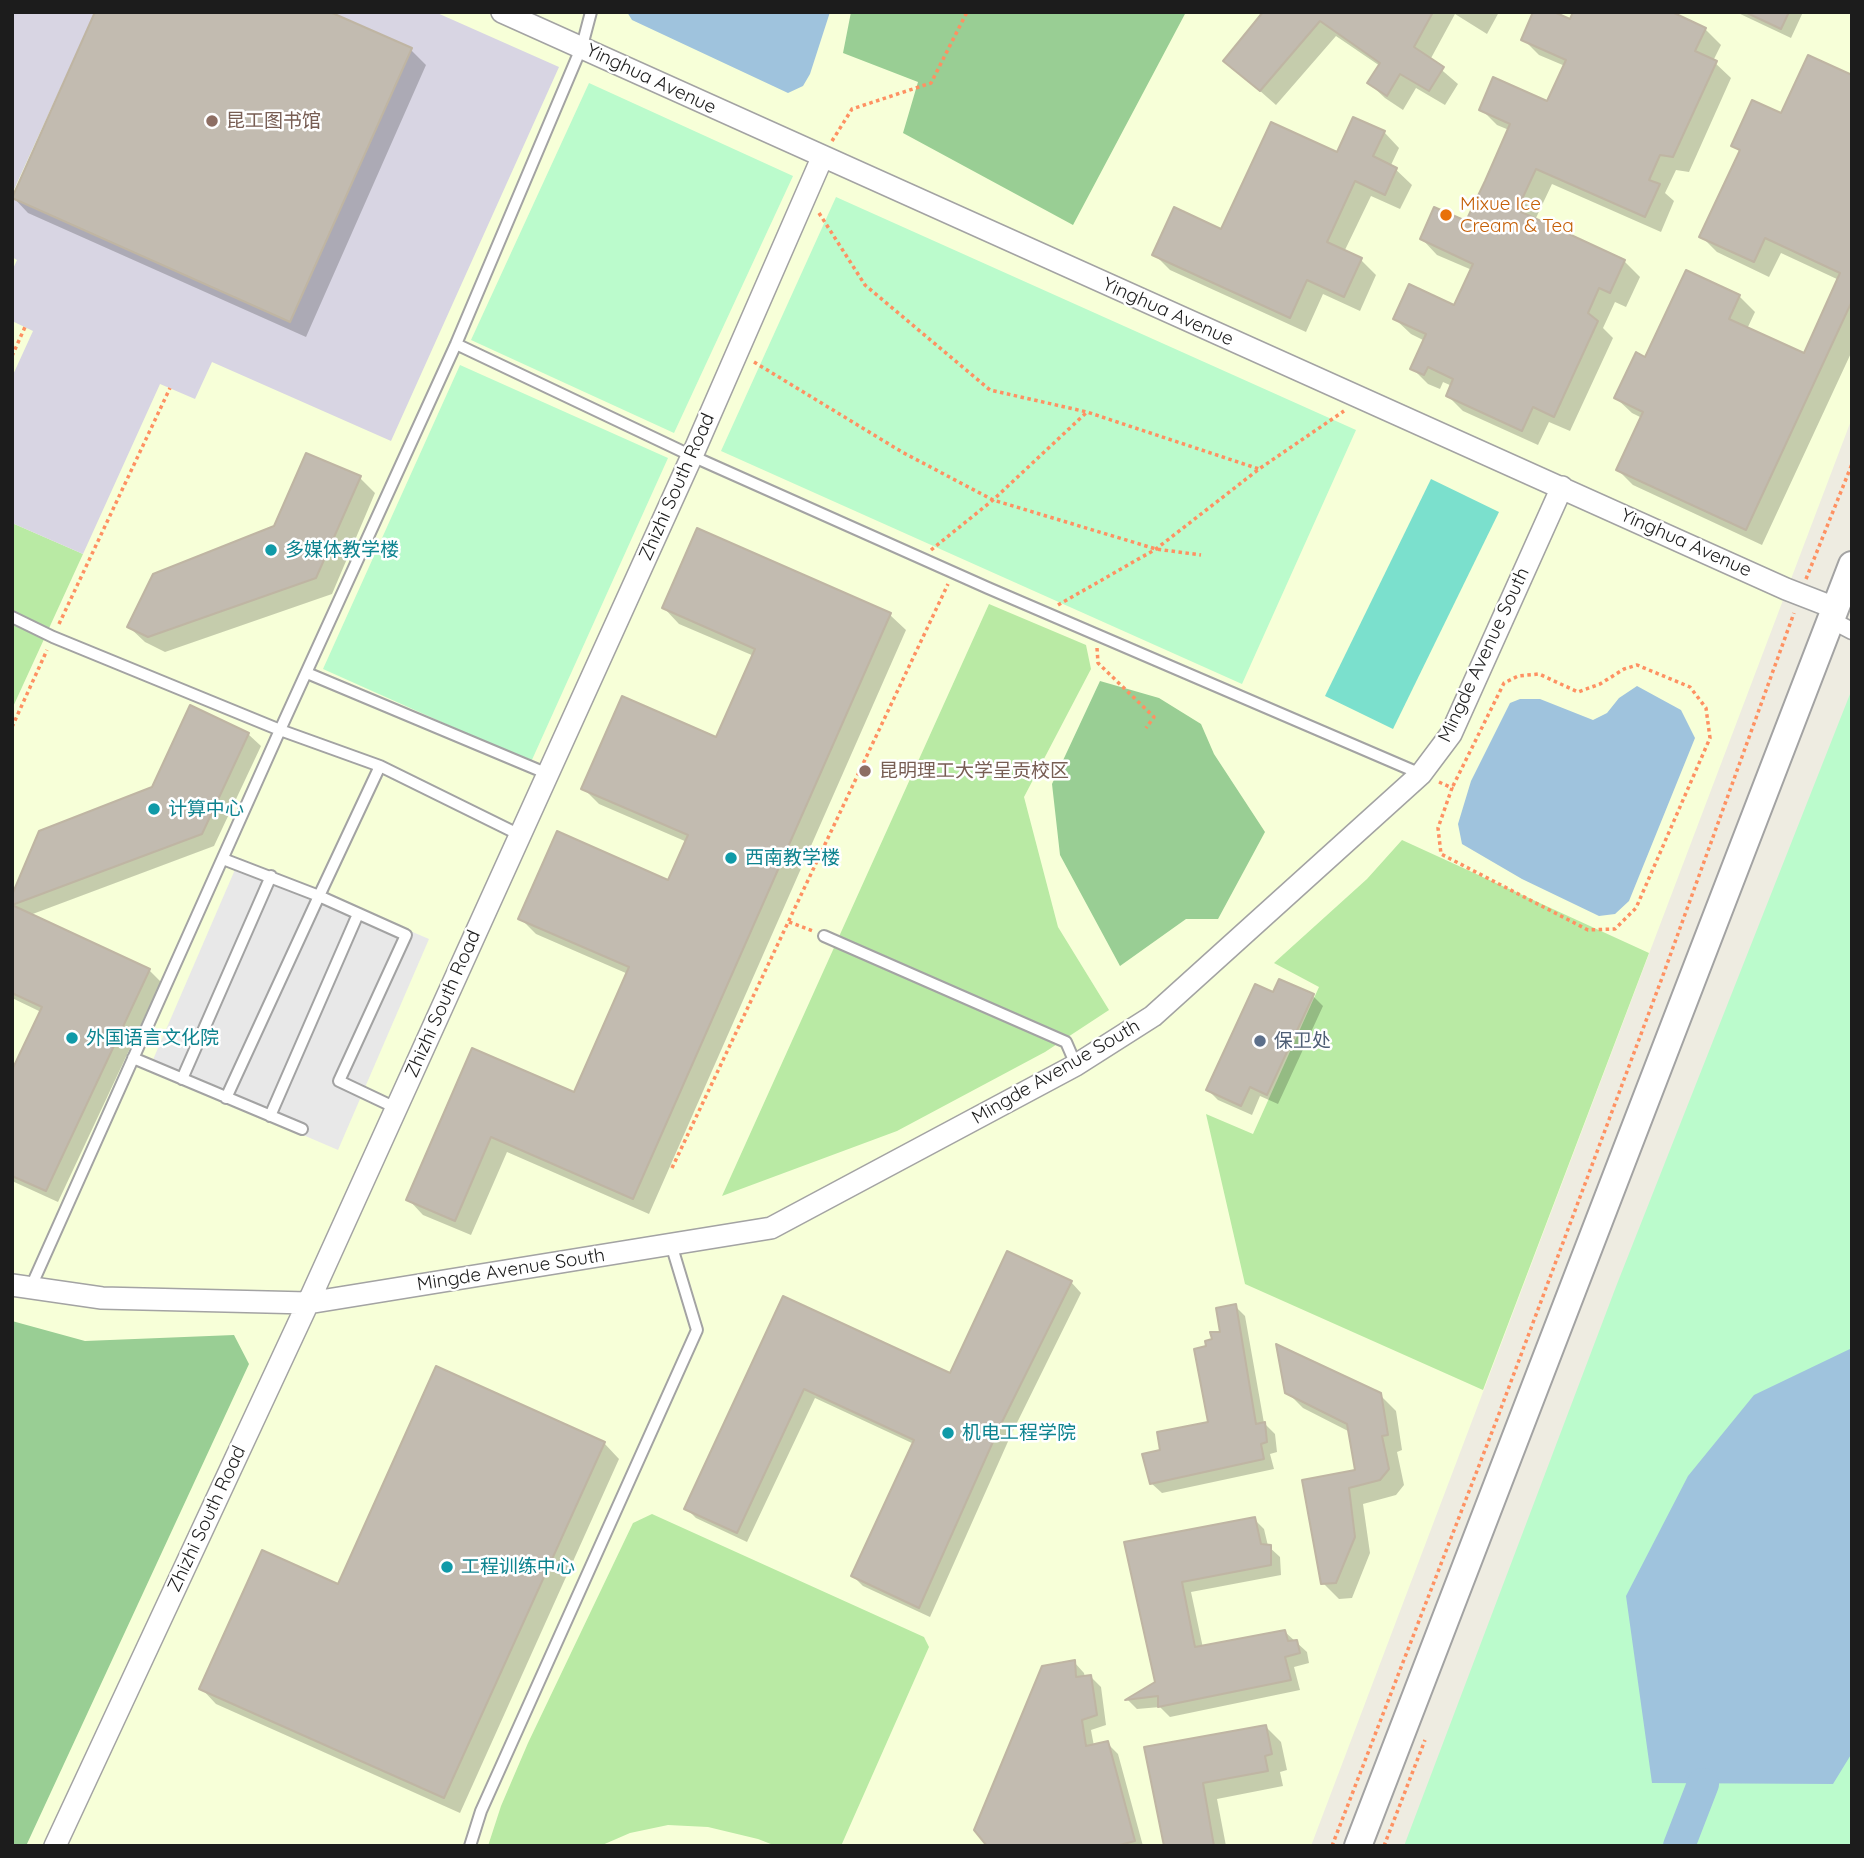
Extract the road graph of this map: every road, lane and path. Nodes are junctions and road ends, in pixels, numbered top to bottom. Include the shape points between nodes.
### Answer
1 (502, 12) edge
2 (591, 12) edge
3 (967, 12) edge
4 (582, 46) junction
5 (822, 158) junction
6 (806, 193) junction
7 (25, 327) dead end
8 (456, 344) junction
9 (737, 352) junction
10 (12, 356) edge
11 (170, 388) dead end
12 (1363, 398) junction
13 (1087, 412) junction
14 (692, 456) junction
15 (1852, 464) edge
16 (1259, 469) junction
17 (1562, 487) junction
18 (993, 500) junction
19 (1156, 549) junction
20 (1200, 555) dead end
21 (921, 558) junction
22 (1852, 565) edge
23 (954, 572) junction
24 (1801, 593) junction
25 (1044, 613) junction
26 (12, 617) edge
27 (1839, 620) edge
28 (1095, 636) junction
29 (53, 637) junction
30 (307, 673) junction
31 (12, 727) edge
32 (1146, 728) dead end
33 (280, 730) junction
34 (380, 766) junction
35 (548, 774) junction
36 (1421, 774) junction
37 (1452, 788) junction
38 (520, 835) junction
39 (223, 859) junction
40 (271, 876) junction
41 (319, 896) junction
42 (358, 914) junction
43 (789, 922) junction
44 (824, 936) joint
45 (133, 1059) junction
46 (1076, 1065) junction
47 (181, 1079) junction
48 (226, 1098) junction
49 (396, 1108) junction
50 (270, 1116) junction
51 (302, 1129) dead end
52 (673, 1168) dead end
53 (671, 1244) junction
54 (21, 1287) edge
55 (308, 1303) junction
56 (55, 1846) edge
57 (470, 1846) edge
58 (1332, 1846) edge
59 (1359, 1846) edge

1 - 4 street, Yinghua Avenue
2 - 4 lane
3 - 5 path via 932,83 852,109
4 - 5 street, Yinghua Avenue
4 - 8 lane
5 - 6 street, Zhizhi South Road
5 - 12 street, Yinghua Avenue
6 - 9 street, Zhizhi South Road
6 - 13 path via 865,285 990,390
7 - 10 path
8 - 14 lane
8 - 30 lane
9 - 14 street, Zhizhi South Road
9 - 18 path via 902,452
11 - 29 path
12 - 16 path
12 - 17 street, Yinghua Avenue
13 - 16 path
13 - 18 path
14 - 21 lane
14 - 35 street, Zhizhi South Road
15 - 24 path
16 - 19 path
17 - 24 street, Yinghua Avenue
17 - 36 street, Mingde Avenue South via 1451,734
18 - 19 path
18 - 21 path
19 - 20 path
19 - 25 path
21 - 23 lane
22 - 27 street
23 - 25 lane
23 - 43 path
24 - 27 street, Yinghua Avenue
24 - 58 path via 1497,1419
25 - 28 lane
26 - 29 lane
27 - 59 street
28 - 32 path via 1098,663 1154,717
28 - 36 lane
29 - 31 path
29 - 33 lane
30 - 33 lane
30 - 35 lane
33 - 34 lane
33 - 39 lane
34 - 38 lane
34 - 41 lane
35 - 38 street, Zhizhi South Road
36 - 37 path
36 - 46 street, Mingde Avenue South via 1153,1016
37 - 37 path via 1438,828 1441,854 1588,930 1615,929 1636,908 1710,738 1706,708 1690,687 1637,665 1578,692 1539,674 1518,676 1504,683
38 - 49 street, Zhizhi South Road
39 - 40 lane
39 - 45 lane
40 - 41 lane
40 - 47 lane
41 - 42 lane
41 - 48 lane
42 - 49 lane via 406,936 339,1081
42 - 50 lane
43 - 44 path
43 - 52 path
44 - 46 lane via 1066,1042
45 - 47 lane
45 - 54 lane
46 - 53 street, Mingde Avenue South via 771,1228
47 - 48 lane
48 - 50 lane
49 - 55 street, Zhizhi South Road
50 - 51 lane
53 - 55 street, Mingde Avenue South
53 - 57 lane via 697,1331 481,1811
54 - 55 street, Mingde Avenue South via 102,1297
55 - 56 street, Zhizhi South Road

